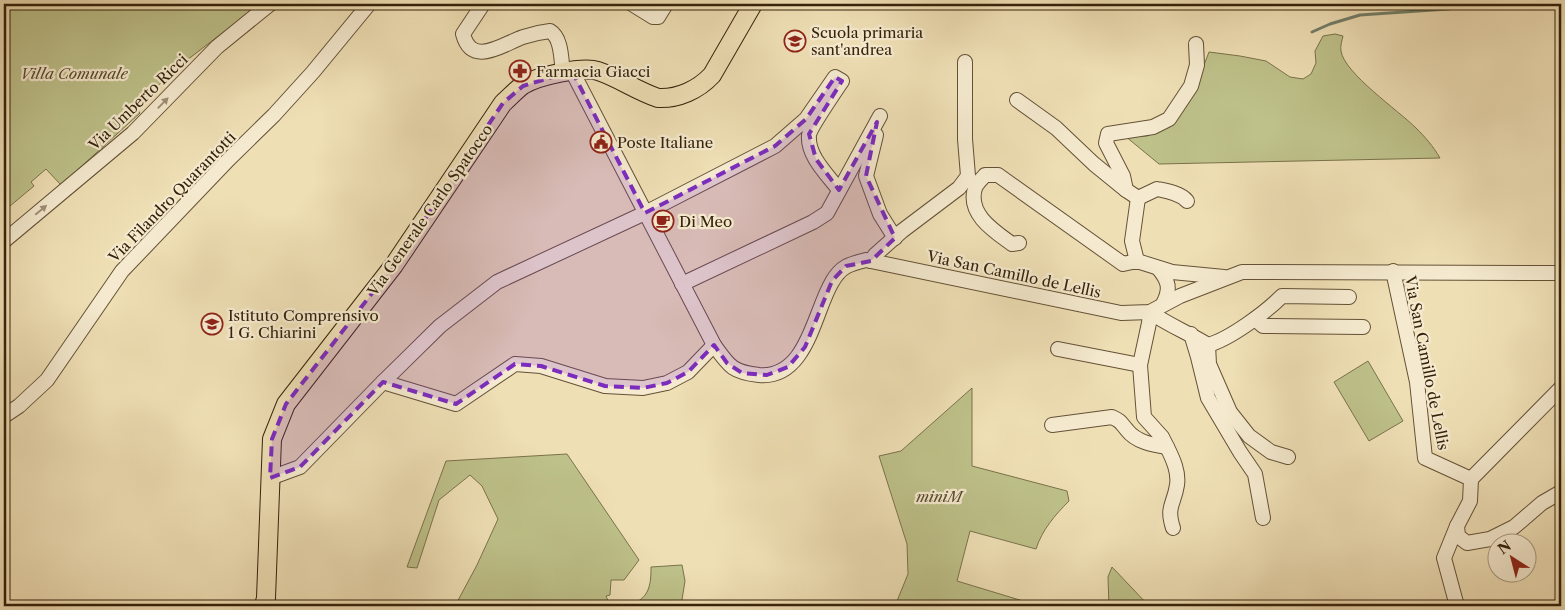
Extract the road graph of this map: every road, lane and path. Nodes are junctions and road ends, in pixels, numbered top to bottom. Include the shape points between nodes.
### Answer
1 (270, 4) edge
2 (370, 4) edge
3 (483, 4) edge
4 (632, 4) edge
5 (666, 4) edge
6 (753, 4) edge
7 (1196, 44) dead end
8 (964, 62) dead end
9 (567, 72) junction
10 (1017, 100) dead end
11 (839, 190) junction
12 (1132, 194) junction
13 (1187, 201) dead end
14 (646, 213) junction
15 (895, 238) junction
16 (4, 242) edge
17 (1019, 243) dead end
18 (872, 261) junction
19 (1137, 261) junction
20 (1158, 268) junction
21 (1172, 272) junction
22 (1393, 272) junction
23 (1561, 273) edge
24 (1227, 277) junction
25 (682, 284) junction
26 (1185, 294) junction
27 (1349, 297) dead end
28 (1163, 304) junction
29 (1150, 312) junction
30 (1255, 319) junction
31 (1363, 326) dead end
32 (1191, 334) junction
33 (714, 345) junction
34 (1208, 345) junction
35 (1058, 349) dead end
36 (1140, 365) junction
37 (383, 382) junction
38 (1561, 388) edge
39 (4, 416) edge
40 (1052, 425) dead end
41 (1167, 447) junction
42 (1288, 457) dead end
43 (270, 478) junction
44 (1471, 479) junction
45 (1561, 492) edge
46 (1263, 518) dead end
47 (1457, 526) junction
48 (1173, 528) dead end
49 (264, 606) edge
50 (1456, 606) edge

16 -> 1 street, Via Umberto Ricci via 132,133 217,47
2 - 39 street, Via Filandro Quarantotti via 274,115 122,271 46,380
3 - 9 street, Via San Camillo de Lellis via 463,34 468,46 486,52 550,30 558,40
4 - 5 street via 652,18 658,16
6 - 9 main road, Via Generale Carlo Spatocco via 712,75 684,94 658,98 598,71
7 - 12 street via 1197,65 1192,86 1169,119 1153,127 1108,134 1106,143
8 - 15 street via 968,176 959,188
9 - 14 street, Via San Camillo de Lellis
9 - 43 main road, Via Generale Carlo Spatocco via 532,81 503,103 394,265 286,404 272,439
10 - 12 street via 1056,128
11 - 14 street via 816,159 810,147 809,134 842,81 835,77 806,119 775,146
11 - 15 street via 879,119 866,176 880,214
11 - 25 street via 827,213 813,222
12 - 13 street via 1156,188
12 - 19 street via 1132,241
14 - 25 street, Via San Camillo de Lellis
14 - 37 street via 497,282 440,326
15 - 18 street
17 - 19 street, Via San Camillo de Lellis via 1012,244 980,218 973,201 976,186 985,175 998,175 1124,264
18 - 29 street, Via San Camillo de Lellis via 1121,313
18 - 33 street, Via San Camillo de Lellis via 846,266 832,281 805,347 788,367 767,375 742,373 727,363
19 - 20 street, Via San Camillo de Lellis
20 - 21 street, Via San Camillo de Lellis
20 - 26 street, Via San Camillo de Lellis via 1168,274
20 - 28 street via 1168,283
21 - 24 street, Via San Camillo de Lellis
21 - 26 street
22 - 23 street, Via San Camillo de Lellis
22 - 24 street, Via San Camillo de Lellis via 1242,272
22 - 44 street, Via San Camillo de Lellis via 1417,382 1425,458
24 - 26 street, Via San Camillo de Lellis
25 - 33 street, Via San Camillo de Lellis
26 - 28 street, Via San Camillo de Lellis
27 - 30 street via 1282,296
28 - 29 street, Via San Camillo de Lellis
29 - 32 street
29 - 36 street
30 - 31 street via 1263,326
30 - 34 street
32 - 34 street
32 - 46 street via 1208,398 1255,474
33 - 37 street via 688,372 667,383 643,388 605,386 541,366 515,364 456,404
34 - 42 street via 1210,364 1230,412 1249,436 1272,452
35 - 36 street
36 - 41 street via 1144,417
37 - 43 street via 300,466
38 - 44 street
40 - 41 street via 1112,417 1121,421 1127,431 1139,440
41 - 48 street via 1175,464 1177,484 1169,515
43 - 49 main road, Via Generale Carlo Spatocco
44 - 47 street via 1470,501
45 - 47 street via 1542,502 1514,527 1490,539 1467,543 1458,536
47 - 50 street via 1444,558

